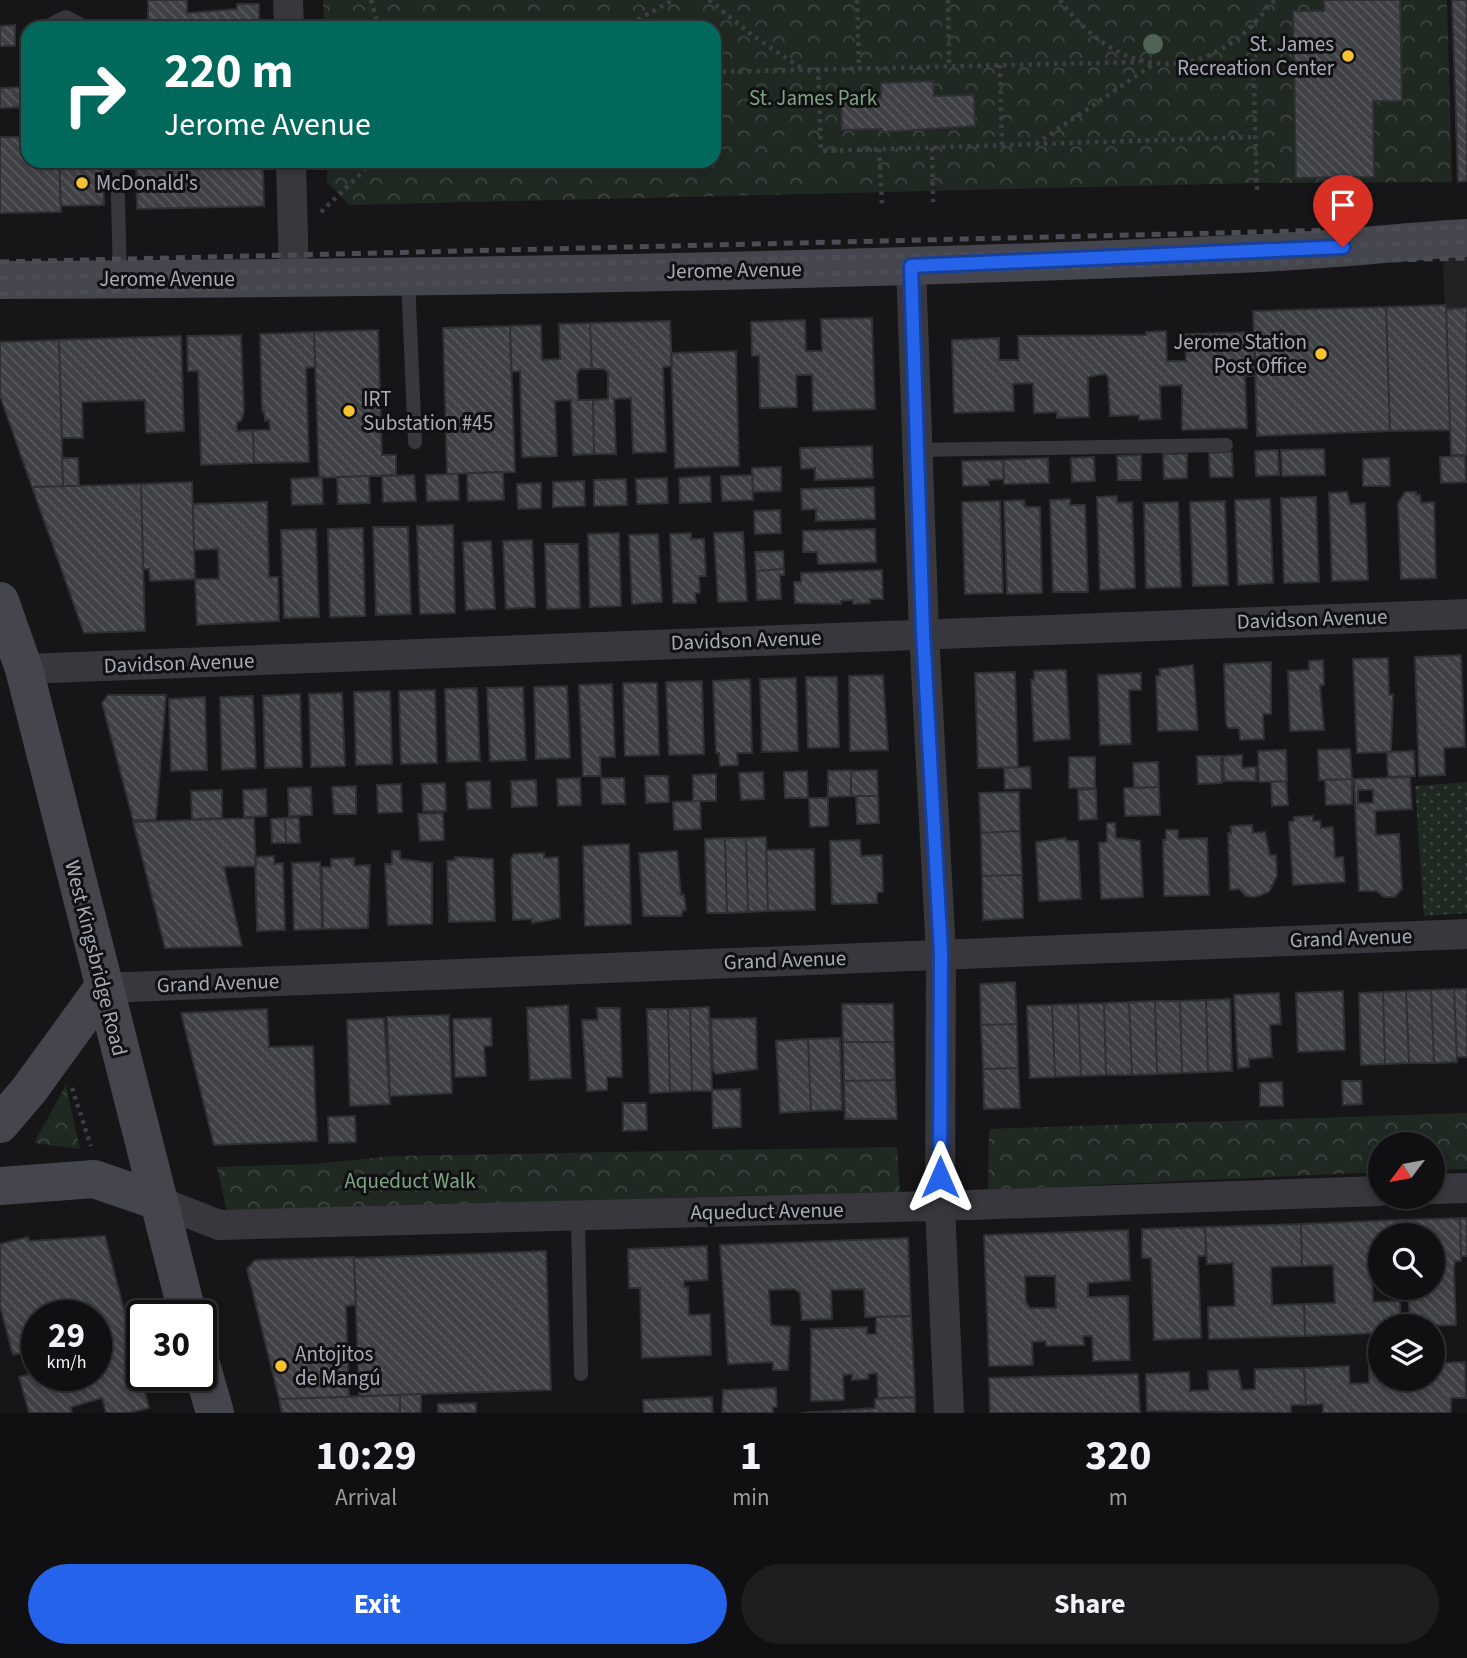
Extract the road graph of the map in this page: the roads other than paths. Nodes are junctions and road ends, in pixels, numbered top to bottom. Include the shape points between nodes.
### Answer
1 (288, 0) edge
2 (58, 21) edge
3 (74, 21) edge
4 (289, 21) edge
5 (117, 168) edge
6 (291, 168) edge
7 (1467, 239) edge
8 (911, 266) junction
9 (407, 276) junction
10 (294, 278) junction
11 (120, 279) junction
12 (0, 280) edge
13 (415, 442) dead end
14 (1226, 445) dead end
15 (916, 450) junction
16 (0, 601) edge
17 (1467, 614) edge
18 (923, 632) junction
19 (24, 669) junction
20 (1467, 934) edge
21 (941, 953) junction
22 (103, 988) junction
23 (0, 1124) edge
24 (0, 1186) edge
25 (1467, 1188) edge
26 (1446, 1189) edge
27 (1368, 1191) edge
28 (158, 1201) junction
29 (940, 1206) junction
30 (578, 1216) junction
31 (184, 1300) edge
32 (581, 1374) dead end
33 (209, 1391) edge
34 (215, 1413) edge
35 (949, 1413) edge

1 - 4 street
2 - 3 lane via 66,17
5 - 11 lane
6 - 10 street
7 - 8 main road, Jerome Avenue via 1265,253
8 - 9 main road, Jerome Avenue
8 - 15 street
9 - 10 main road, Jerome Avenue
9 - 13 lane
10 - 11 main road, Jerome Avenue
11 - 12 main road, Jerome Avenue
14 - 15 lane
15 - 18 street
16 - 19 main road, West Kingsbridge Road
17 - 18 street, Davidson Avenue
18 - 19 street, Davidson Avenue
18 - 21 street
19 - 22 main road, West Kingsbridge Road
20 - 21 street, Grand Avenue
21 - 22 street, Grand Avenue
21 - 29 street
22 - 23 main road
22 - 28 main road, West Kingsbridge Road
24 - 28 main road via 94,1179
25 - 26 street
27 - 29 street, Aqueduct Avenue
28 - 30 street, Aqueduct Avenue via 219,1225
28 - 31 main road, West Kingsbridge Road
29 - 30 street, Aqueduct Avenue
29 - 35 street
30 - 32 lane
33 - 34 main road

